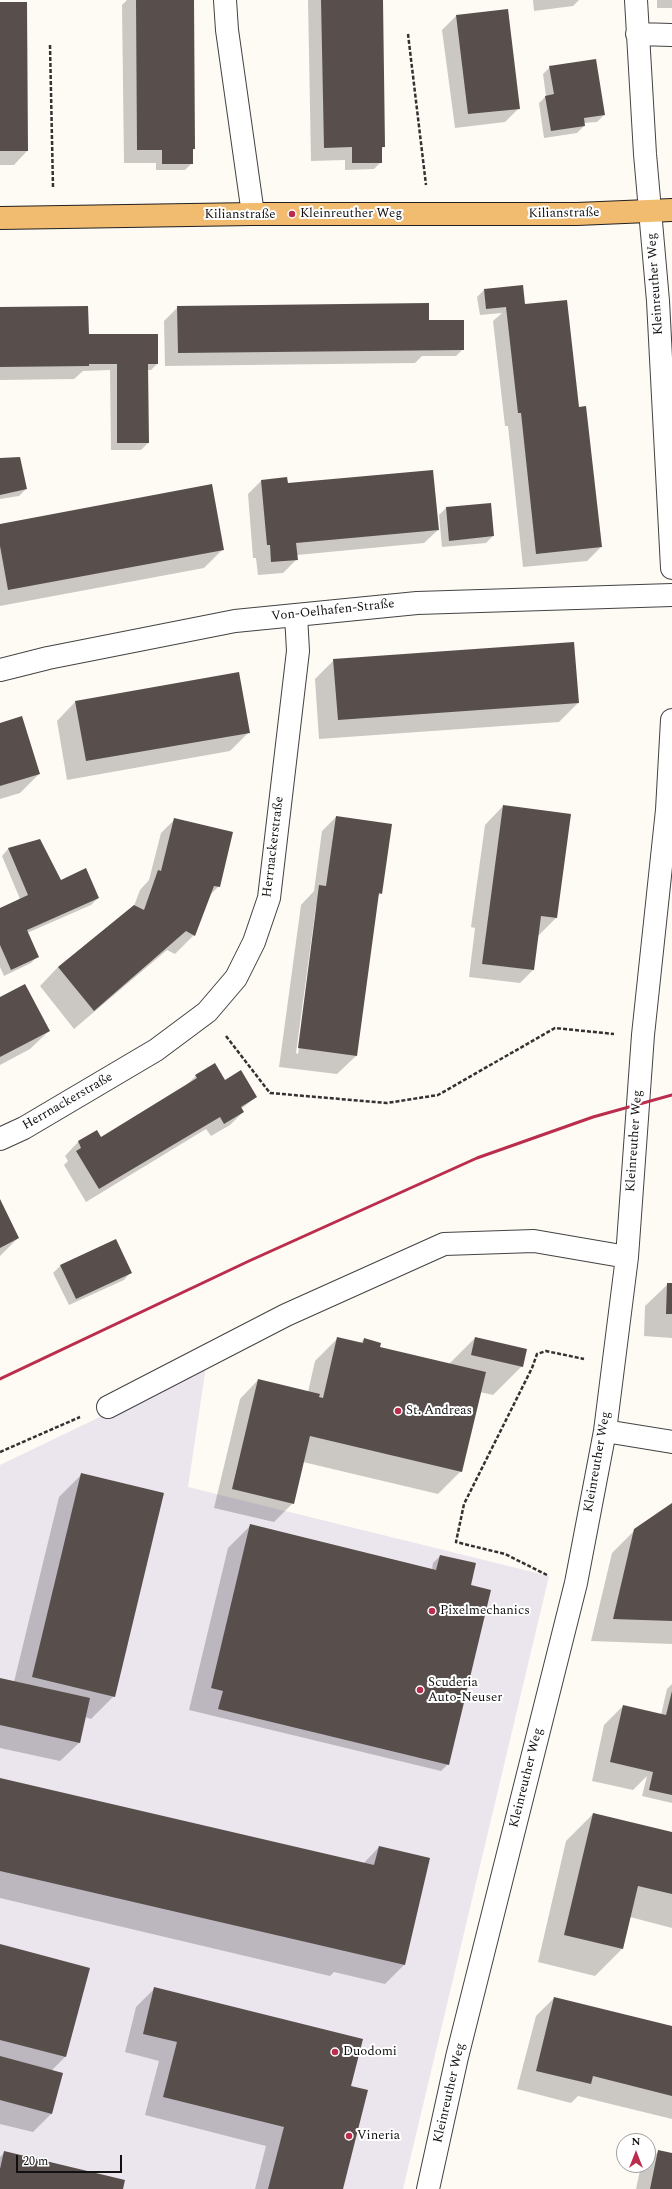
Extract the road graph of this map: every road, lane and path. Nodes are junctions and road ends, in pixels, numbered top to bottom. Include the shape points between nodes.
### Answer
1 (225, 0) edge
2 (636, 0) edge
3 (408, 34) dead end
4 (637, 34) junction
5 (672, 35) edge
6 (50, 45) dead end
7 (672, 210) edge
8 (650, 211) junction
9 (253, 214) junction
10 (430, 215) junction
11 (53, 217) junction
12 (0, 218) edge
13 (672, 568) edge
14 (672, 595) edge
15 (296, 615) junction
16 (0, 670) edge
17 (672, 720) edge
18 (207, 1012) junction
19 (643, 1035) junction
20 (0, 1139) edge
21 (627, 1257) junction
22 (614, 1365) junction
23 (108, 1407) joint
24 (605, 1431) junction
25 (672, 1442) edge
26 (0, 1452) edge
27 (576, 1583) junction
28 (428, 2189) edge

1 - 9 street
2 - 4 street, Kleinreuther Weg
3 - 10 path
4 - 5 street
4 - 8 street, Kleinreuther Weg
6 - 11 path
7 - 8 main road, Kilianstraße
8 - 10 main road, Kilianstraße
8 - 13 street, Kleinreuther Weg via 658,302
9 - 10 main road, Kilianstraße
9 - 11 main road, Kilianstraße
11 - 12 main road, Kilianstraße
14 - 15 street, Von-Oelhafen-Straße via 417,603
15 - 16 street, Von-Oelhafen-Straße via 235,621
15 - 18 street, Herrnackerstraße via 298,651 269,898 254,942 236,978
17 - 19 street, Kleinreuther Weg via 668,810
18 - 19 path via 270,1092 386,1103 438,1095 555,1028
18 - 20 street, Herrnackerstraße via 156,1050 24,1128
19 - 21 street, Kleinreuther Weg
21 - 22 street, Kleinreuther Weg
21 - 23 street via 534,1241 444,1244 286,1315
22 - 24 street, Kleinreuther Weg
22 - 27 path via 546,1351 537,1354 464,1504 456,1542 505,1554 549,1576
23 - 26 path via 59,1425
24 - 25 street
24 - 27 street, Kleinreuther Weg
27 - 28 street, Kleinreuther Weg via 457,2056

